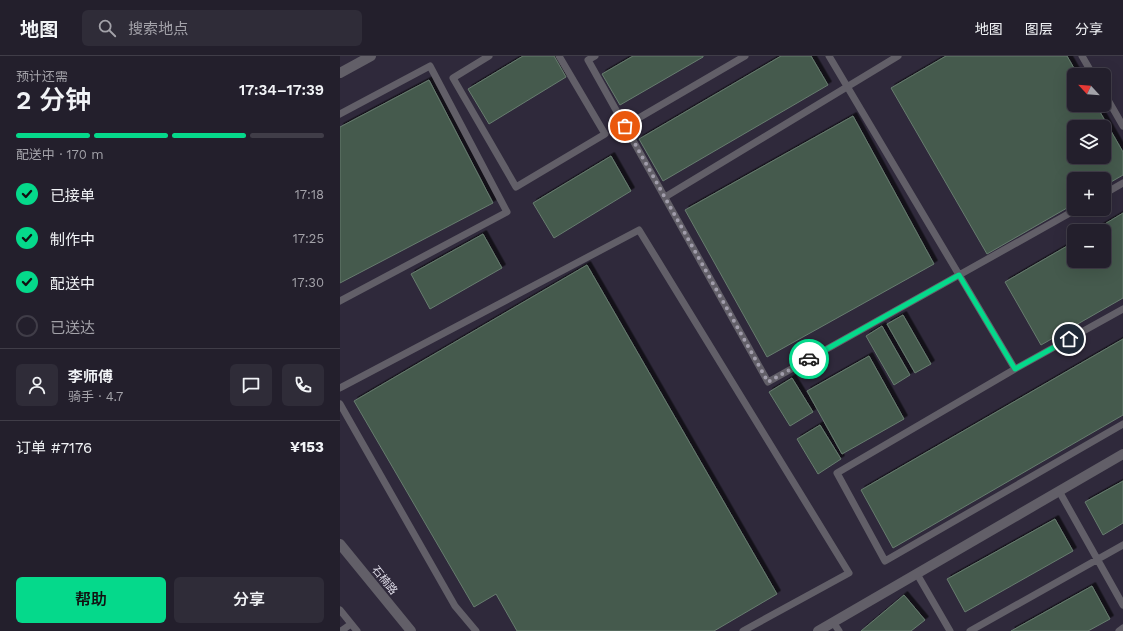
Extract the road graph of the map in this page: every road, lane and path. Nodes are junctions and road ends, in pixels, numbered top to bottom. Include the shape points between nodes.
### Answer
1 (371, 56) edge
2 (489, 56) edge
3 (559, 56) edge
4 (594, 56) edge
5 (745, 56) edge
6 (829, 56) edge
7 (898, 56) edge
8 (1082, 56) edge
9 (1089, 68) edge
10 (340, 72) edge
11 (847, 86) junction
12 (1111, 106) edge
13 (340, 114) edge
14 (625, 126) junction
15 (1123, 126) edge
16 (1123, 183) edge
17 (1111, 190) edge
18 (665, 197) junction
19 (1067, 215) edge
20 (959, 275) junction
21 (340, 301) edge
22 (1123, 309) edge
23 (1015, 369) junction
24 (340, 388) edge
25 (340, 404) edge
26 (1123, 424) edge
27 (1123, 454) edge
28 (1059, 491) junction
29 (340, 544) edge
30 (1123, 545) edge
31 (1097, 559) junction
32 (917, 574) junction
33 (1123, 605) edge
34 (340, 610) edge
35 (351, 624) junction
36 (836, 627) edge
37 (1123, 628) edge
38 (341, 631) edge
39 (357, 631) edge
40 (411, 631) edge
41 (476, 631) edge
42 (743, 631) edge
43 (818, 631) edge
44 (950, 631) edge
45 (970, 631) edge
46 (1119, 631) edge

1 - 10 street
2 - 3 lane via 453,78 516,186 605,134
4 - 14 lane via 588,60
5 - 14 lane
6 - 11 lane
7 - 11 lane
8 - 9 lane
11 - 18 lane
11 - 20 lane
12 - 15 lane
13 - 21 lane via 430,66 507,212
14 - 18 lane
16 - 17 lane
18 - 20 lane via 768,382
19 - 20 lane
20 - 23 lane
22 - 23 lane
23 - 26 lane via 837,473 884,561
24 - 42 lane via 639,230 849,573
25 - 41 lane via 455,606
27 - 28 street
28 - 31 lane
28 - 32 street
29 - 40 street, 石楠路
30 - 31 lane
31 - 33 lane
31 - 45 lane
32 - 36 street
32 - 44 lane
34 - 35 lane
35 - 38 lane
35 - 39 lane
36 - 43 street
37 - 46 lane

